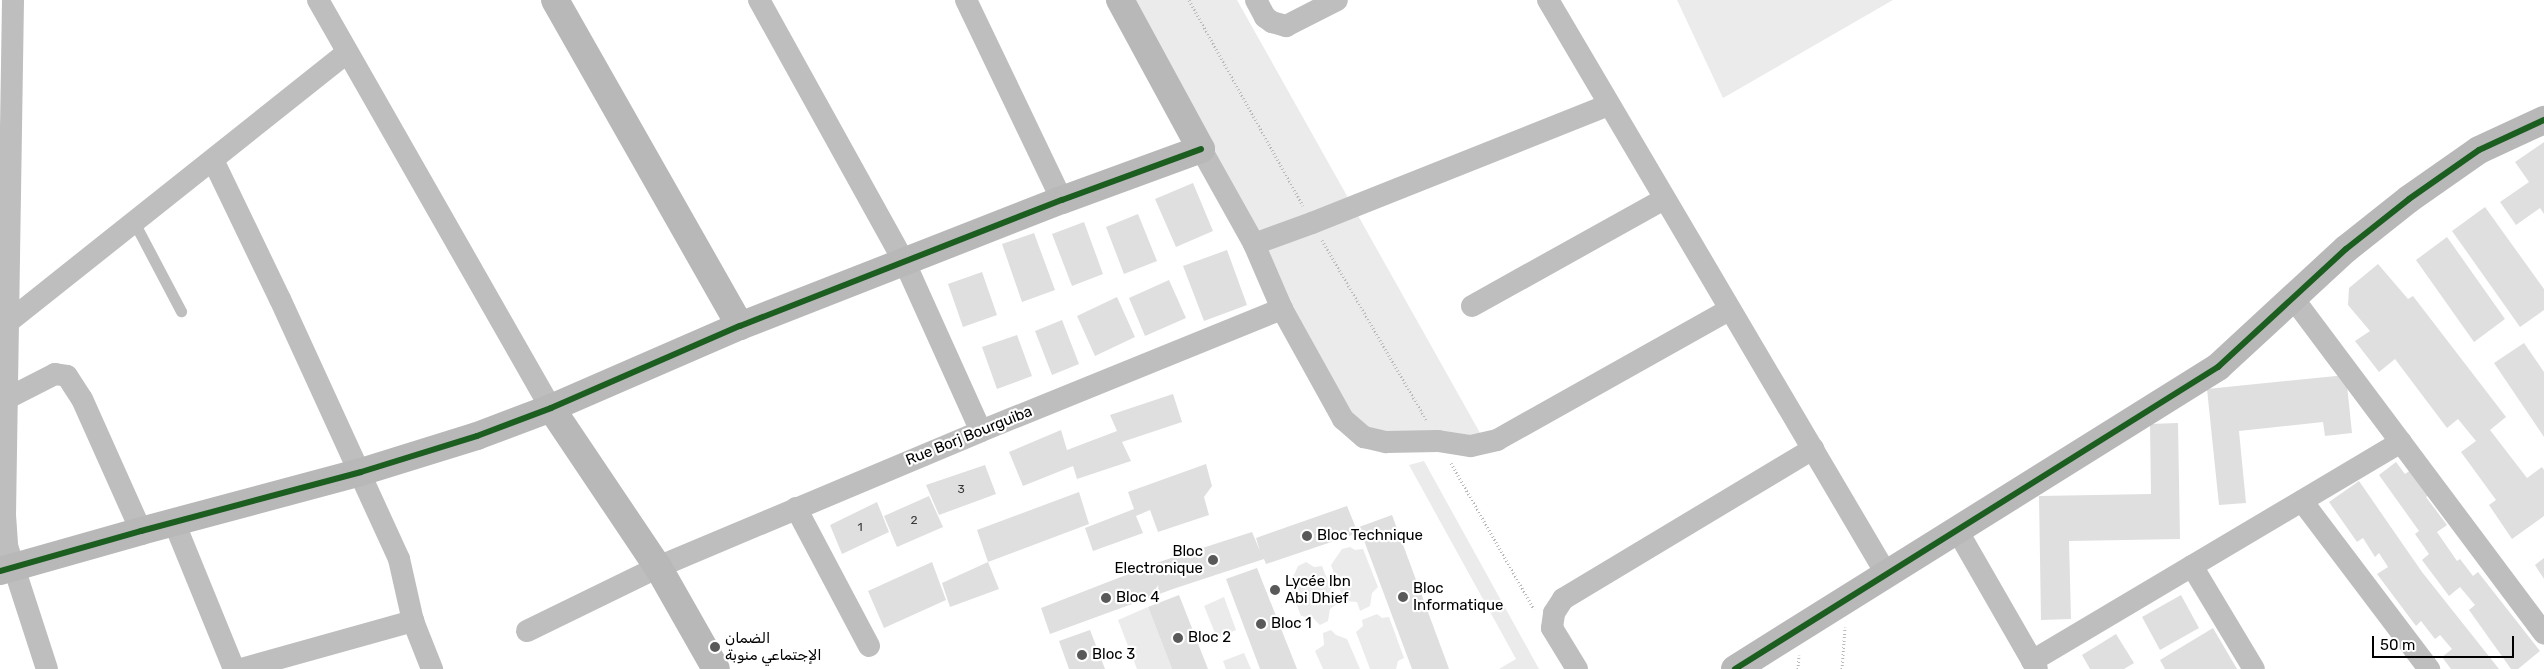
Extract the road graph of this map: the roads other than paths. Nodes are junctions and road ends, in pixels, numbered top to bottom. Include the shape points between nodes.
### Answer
1 (13, 0) edge
2 (318, 0) edge
3 (555, 0) edge
4 (759, 0) edge
5 (966, 0) edge
6 (1120, 0) edge
7 (1256, 0) edge
8 (1336, 0) edge
9 (1548, 0) edge
10 (6, 49) edge
11 (347, 53) junction
12 (1608, 105) junction
13 (2544, 120) edge
14 (1201, 149) junction
15 (213, 160) junction
16 (5, 173) edge
17 (1664, 199) junction
18 (1062, 200) junction
19 (134, 222) junction
20 (1254, 244) junction
21 (905, 263) junction
22 (2293, 298) junction
23 (1472, 306) dead end
24 (1282, 309) junction
25 (1730, 309) junction
26 (181, 311) dead end
27 (3, 323) edge
28 (740, 326) junction
29 (6, 399) junction
30 (551, 408) junction
31 (981, 431) junction
32 (2400, 442) junction
33 (1813, 449) junction
34 (362, 472) junction
35 (2302, 501) junction
36 (796, 508) junction
37 (174, 522) junction
38 (141, 530) junction
39 (1958, 530) junction
40 (2192, 566) junction
41 (658, 567) junction
42 (7, 570) edge
43 (1887, 575) junction
44 (413, 621) junction
45 (527, 631) dead end
46 (2544, 634) edge
47 (870, 646) dead end
48 (2034, 665) edge
49 (47, 669) edge
50 (234, 669) edge
51 (241, 669) edge
52 (432, 669) edge
53 (715, 669) edge
54 (1577, 669) edge
55 (1735, 669) edge
56 (2254, 669) edge
57 (2429, 669) edge

1 - 10 street
2 - 11 street
3 - 28 street
4 - 21 street
5 - 18 street
6 - 14 street
7 - 8 street via 1265,16 1286,26
9 - 12 street
10 - 16 street
11 - 15 street
11 - 30 street
12 - 17 street
12 - 20 street
13 - 22 street via 2479,150 2441,175 2346,249
14 - 18 street
14 - 20 street
15 - 19 street
15 - 34 street
16 - 27 street
17 - 23 street
17 - 25 street
18 - 21 street
19 - 26 lane
19 - 27 street
20 - 24 street
21 - 28 street
21 - 31 street
22 - 32 street
22 - 39 street via 2218,367
24 - 25 street via 1342,420 1364,437 1386,442 1438,441 1470,446 1497,440
24 - 31 street, Rue Borj Bourguiba
25 - 33 street
27 - 29 street
28 - 30 street
29 - 38 street via 55,374 67,376 82,399
29 - 42 street
30 - 34 street via 477,436
30 - 41 street
31 - 36 street, Rue Borj Bourguiba
32 - 35 street
32 - 46 street
33 - 43 street
33 - 54 street via 1563,599 1554,613 1552,628
34 - 37 street
34 - 44 street via 400,559
35 - 40 street
35 - 57 street
36 - 41 street, Rue Borj Bourguiba
36 - 47 street
37 - 38 street
37 - 50 street
38 - 42 street
39 - 43 street
39 - 48 street
40 - 48 street
40 - 56 street
41 - 45 street, Rue Borj Bourguiba
41 - 53 street
42 - 49 street
43 - 55 street
44 - 51 street
44 - 52 street

